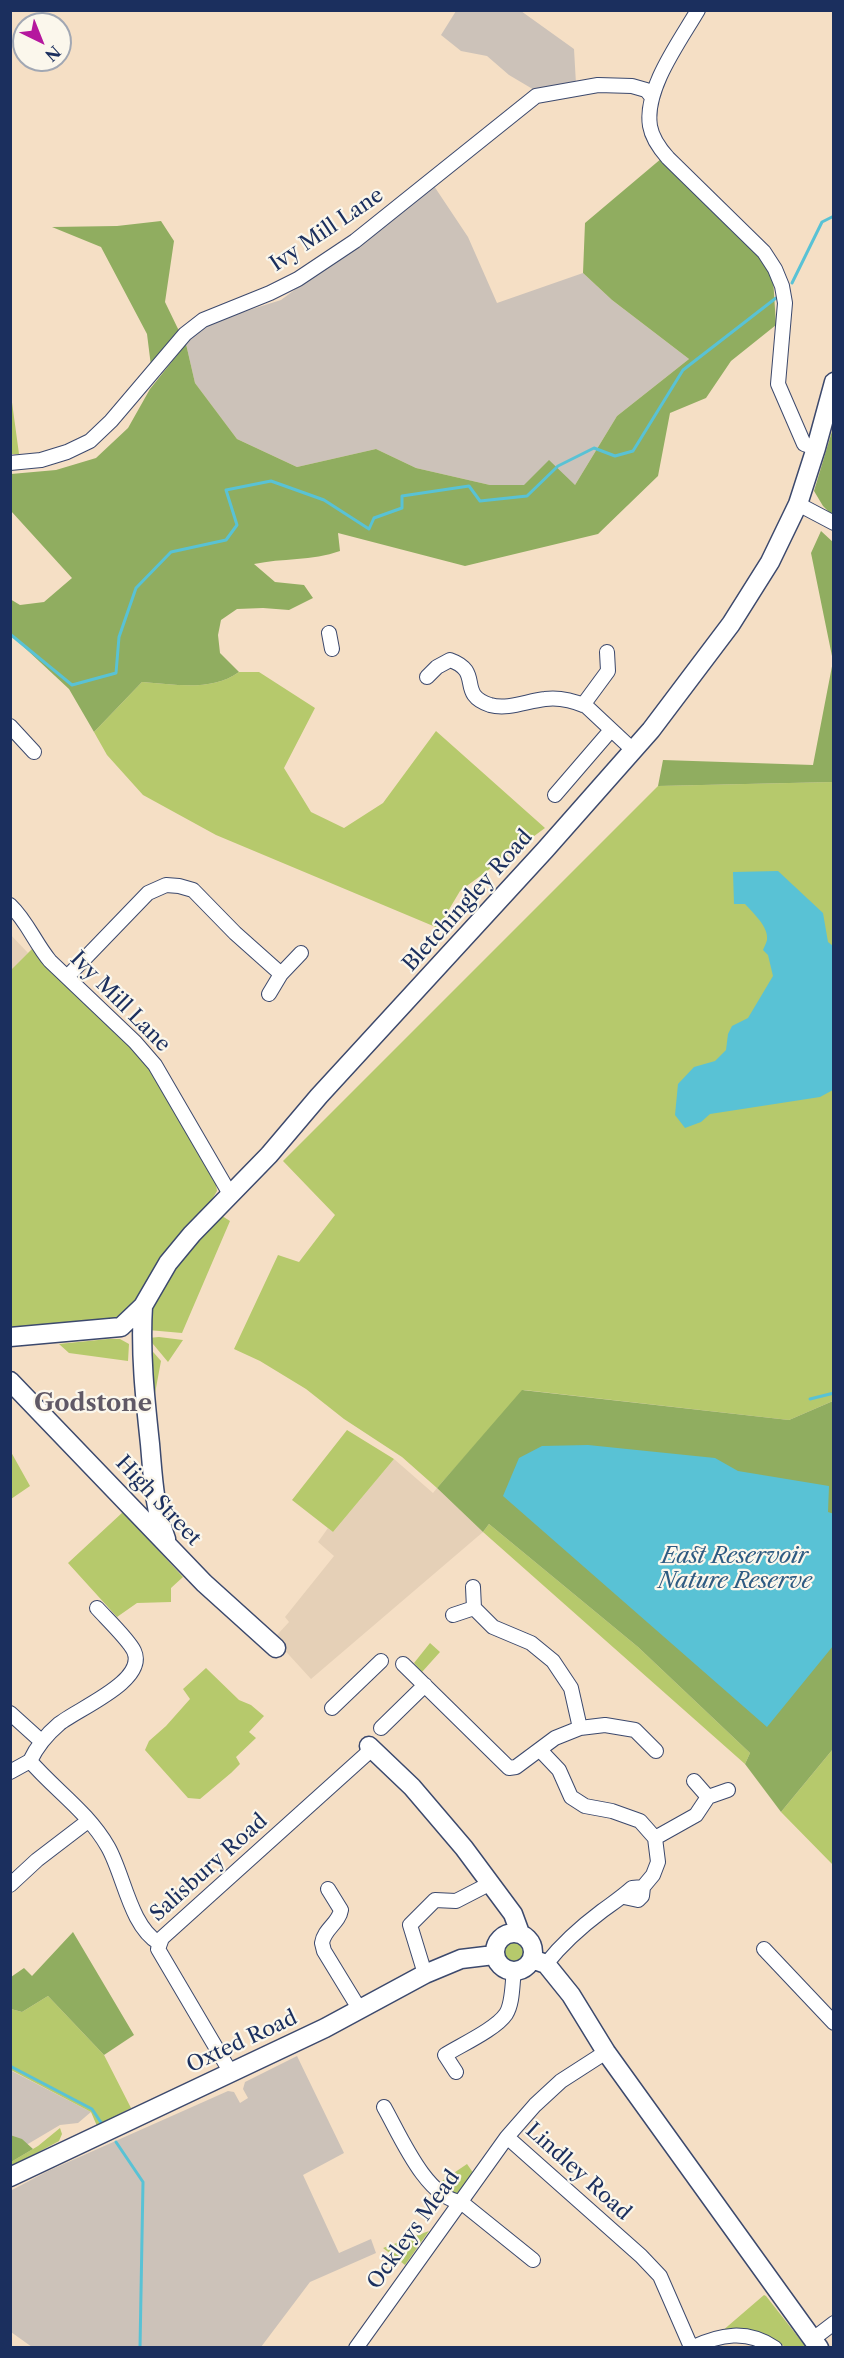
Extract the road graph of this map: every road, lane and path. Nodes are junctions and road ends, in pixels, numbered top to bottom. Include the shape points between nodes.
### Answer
1 (698, 10) edge
2 (651, 96) junction
3 (834, 382) edge
4 (816, 448) junction
5 (10, 463) edge
6 (798, 504) junction
7 (834, 523) edge
8 (329, 633) dead end
9 (332, 649) dead end
10 (607, 652) dead end
11 (427, 678) dead end
12 (583, 705) junction
13 (612, 730) junction
14 (13, 732) edge
15 (633, 750) junction
16 (34, 752) dead end
17 (555, 795) dead end
18 (10, 905) edge
19 (302, 953) dead end
20 (281, 974) junction
21 (67, 977) junction
22 (268, 994) dead end
23 (230, 1194) junction
24 (143, 1306) junction
25 (121, 1327) junction
26 (10, 1337) edge
27 (142, 1351) junction
28 (10, 1381) edge
29 (156, 1506) junction
30 (135, 1510) junction
31 (167, 1543) junction
32 (473, 1587) dead end
33 (98, 1608) dead end
34 (474, 1608) junction
35 (453, 1615) dead end
36 (276, 1648) dead end
37 (381, 1661) dead end
38 (403, 1664) dead end
39 (424, 1685) junction
40 (332, 1708) dead end
41 (10, 1713) edge
42 (381, 1728) dead end
43 (580, 1728) junction
44 (41, 1741) junction
45 (370, 1747) joint
46 (540, 1750) junction
47 (656, 1751) dead end
48 (30, 1761) junction
49 (10, 1772) edge
50 (694, 1781) dead end
51 (728, 1790) dead end
52 (708, 1797) junction
53 (88, 1821) junction
54 (655, 1838) junction
55 (491, 1883) junction
56 (10, 1885) edge
57 (328, 1889) dead end
58 (512, 1934) junction
59 (159, 1943) junction
60 (764, 1949) dead end
61 (494, 1955) junction
62 (539, 1962) junction
63 (514, 1971) junction
64 (425, 1974) junction
65 (360, 2010) junction
66 (834, 2023) edge
67 (606, 2052) junction
68 (456, 2072) dead end
69 (231, 2073) junction
70 (384, 2106) dead end
71 (507, 2137) junction
72 (10, 2177) edge
73 (461, 2202) junction
74 (533, 2260) dead end
75 (834, 2323) edge
76 (816, 2343) edge
77 (691, 2347) edge
78 (356, 2348) edge
79 (776, 2348) edge

1 - 2 street
2 - 4 street via 650,126 657,145 764,252 775,269 784,303 778,384 804,444
2 - 5 street, Ivy Mill Lane via 633,86 598,85 536,96 355,241 298,279 203,320 184,334 111,422 90,441 41,460
3 - 4 main road, Bletchingley Road
4 - 6 main road, Bletchingley Road
6 - 7 street
6 - 15 main road, Bletchingley Road via 770,561 731,624
8 - 9 street
10 - 12 street via 608,671
11 - 12 street via 450,660 465,667 472,693 490,705 502,707 548,698
12 - 13 street
13 - 15 street
13 - 17 street
14 - 16 street
15 - 23 main road, Bletchingley Road
18 - 21 street, Ivy Mill Lane via 39,948
19 - 20 street
20 - 21 street via 193,890 166,885 148,893
20 - 22 street
21 - 23 street, Ivy Mill Lane via 155,1065
23 - 24 main road, Bletchingley Road via 168,1263
24 - 25 main road
24 - 27 main road
25 - 26 main road
25 - 27 main road
27 - 29 main road
28 - 30 main road, High Street
29 - 30 main road
29 - 31 main road
30 - 31 main road, High Street
31 - 36 main road, High Street via 204,1583
32 - 34 street
33 - 44 street via 134,1651 135,1664 120,1685 60,1723
34 - 35 street
34 - 43 street via 493,1627 531,1643 553,1661 571,1688
37 - 40 street
38 - 39 street
39 - 42 street
39 - 46 street via 505,1766 516,1767
41 - 44 street
43 - 46 street via 555,1738
43 - 47 street via 605,1725 635,1730
44 - 48 street
45 - 55 main road via 412,1787
45 - 59 street, Salisbury Road
46 - 54 street via 559,1770 572,1797 585,1806 640,1821
48 - 49 street
48 - 53 street
50 - 52 street
51 - 52 street
52 - 54 street via 696,1815
53 - 56 street
53 - 59 street via 108,1846 129,1901 150,1937
54 - 62 street via 658,1862 642,1896 638,1900 624,1897 600,1912 554,1954
55 - 58 main road via 513,1914
55 - 64 street via 456,1901 435,1900 410,1925
57 - 65 street via 341,1910 323,1937 324,1951
58 - 61 main road via 497,1942
58 - 62 main road via 530,1942
59 - 69 street, Salisbury Road via 158,1949
60 - 66 street
61 - 63 main road via 500,1966
61 - 64 main road, Oxted Road via 461,1959
62 - 63 main road
62 - 67 main road via 571,1995
63 - 68 street via 506,2015 445,2055
64 - 65 main road, Oxted Road
65 - 69 main road, Oxted Road
67 - 71 street, Lindley Road via 561,2081
67 - 76 main road
69 - 72 main road, Oxted Road
70 - 73 street via 436,2191 450,2201
71 - 73 street, Ockleys Mead
71 - 77 street, Lindley Road via 660,2276
73 - 74 street
73 - 78 street, Ockleys Mead
75 - 76 street
77 - 79 street via 730,2334 762,2339

